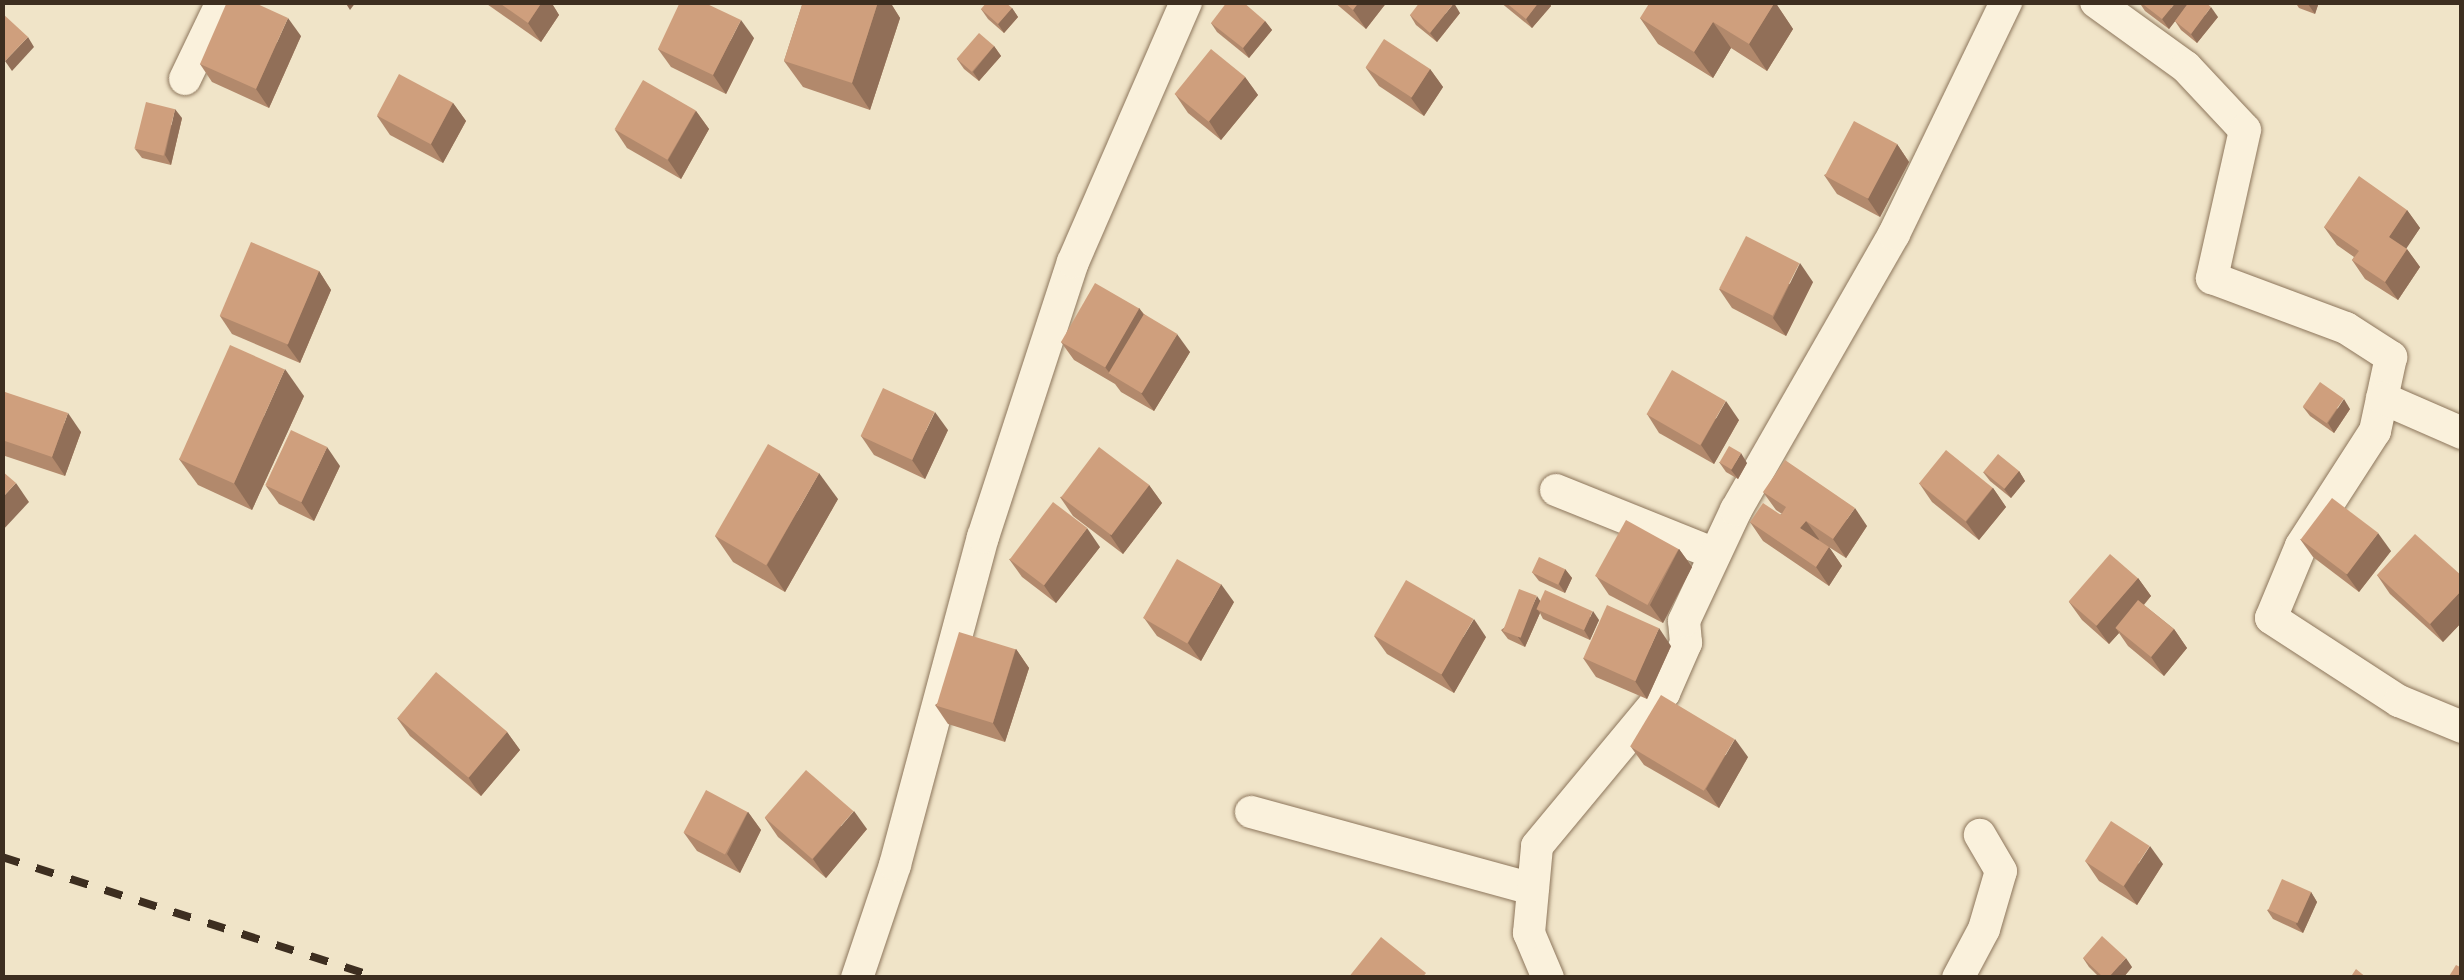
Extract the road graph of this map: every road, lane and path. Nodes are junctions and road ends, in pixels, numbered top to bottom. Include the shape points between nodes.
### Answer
1 (222, 2) edge
2 (1186, 2) edge
3 (2006, 2) edge
4 (2096, 2) edge
5 (185, 79) dead end
6 (2382, 398) junction
7 (2462, 432) edge
8 (1556, 490) dead end
9 (1715, 554) junction
10 (2462, 726) edge
11 (1251, 812) dead end
12 (1980, 835) dead end
13 (1534, 890) junction
14 (857, 978) edge
15 (1548, 978) edge
16 (1958, 978) edge

1 - 5 street
2 - 14 street via 1073,262 983,536 895,865
3 - 9 street via 1894,234
4 - 6 street via 2186,67 2245,130 2212,278 2346,328 2391,357
6 - 7 street
6 - 10 street via 2375,431 2302,546 2271,618 2399,701
8 - 9 street
9 - 13 street via 1684,621 1686,643 1664,693 1537,846
11 - 13 street
12 - 16 street via 2002,871 1984,929
13 - 15 street via 1529,933

